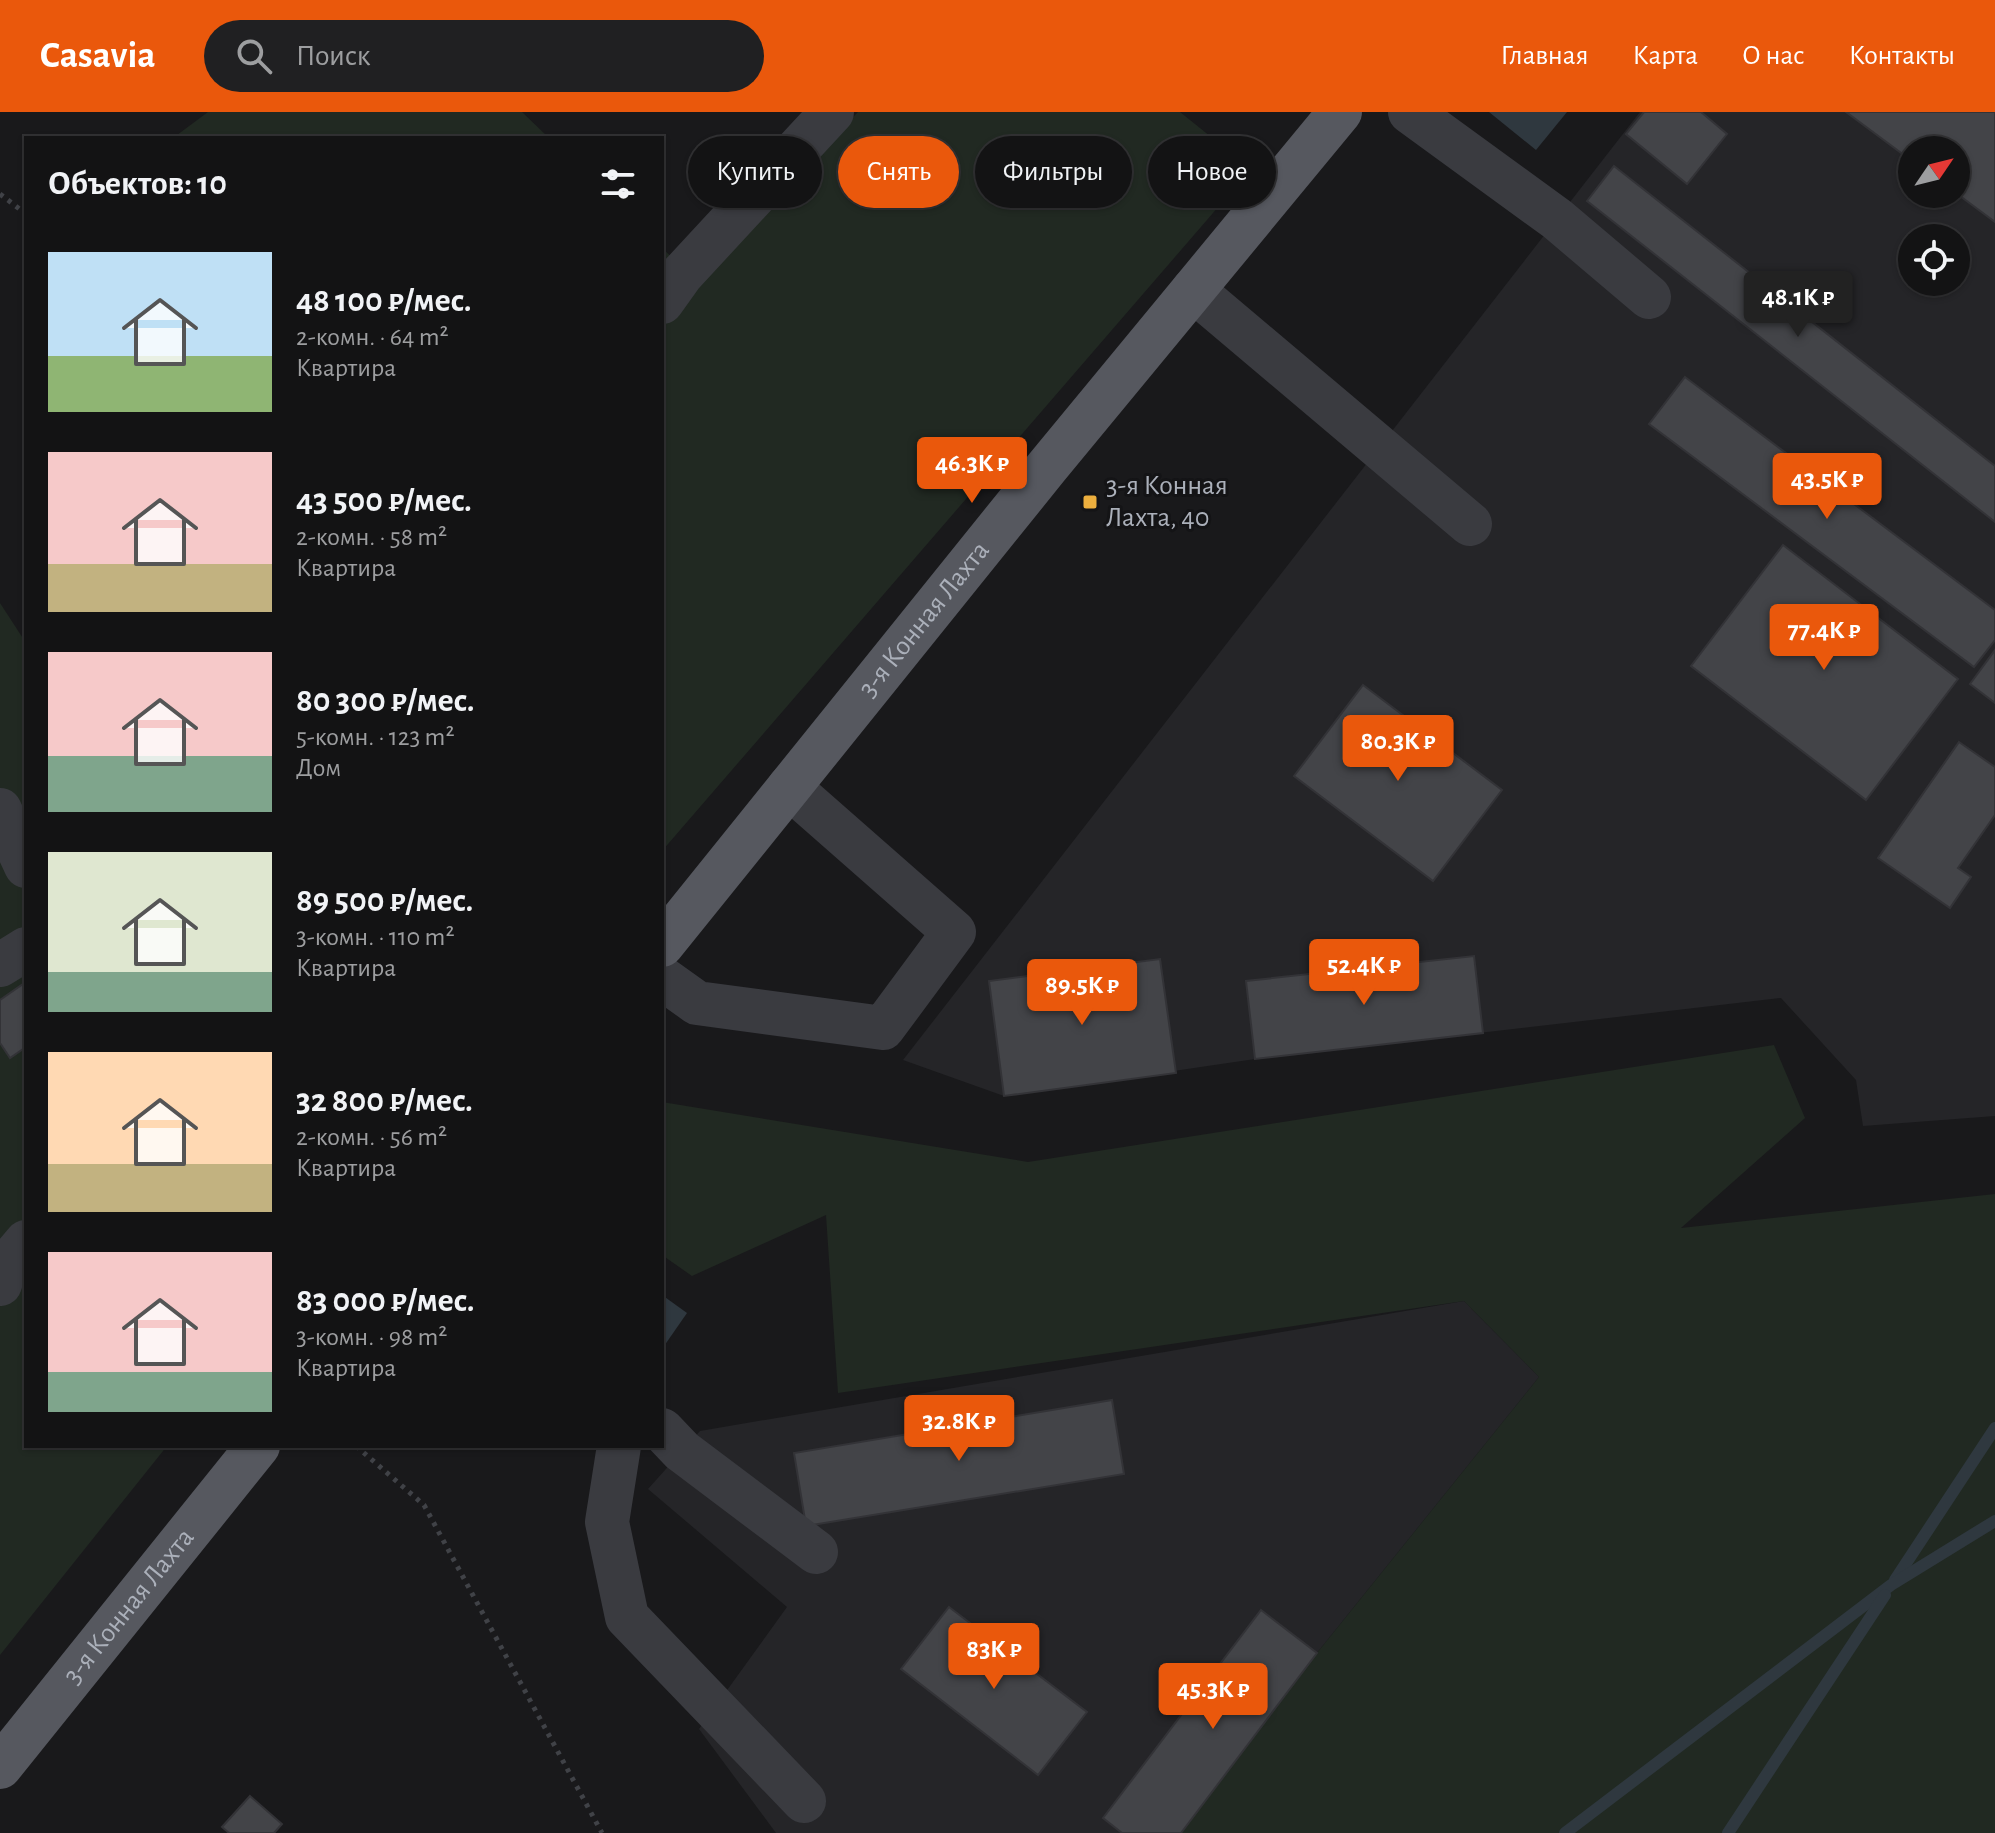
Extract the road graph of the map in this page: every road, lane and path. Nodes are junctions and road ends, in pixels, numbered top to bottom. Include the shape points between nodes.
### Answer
1 (832, 112) edge
2 (1410, 112) edge
3 (1337, 113) edge
4 (0, 194) edge
5 (24, 212) edge
6 (1193, 290) junction
7 (1649, 297) dead end
8 (664, 299) edge
9 (1470, 524) dead end
10 (789, 787) junction
11 (0, 810) edge
12 (24, 862) edge
13 (664, 943) edge
14 (24, 950) edge
15 (0, 965) edge
16 (664, 979) edge
17 (664, 1432) edge
18 (256, 1448) edge
19 (358, 1448) edge
20 (619, 1448) edge
21 (816, 1552) dead end
22 (0, 1767) edge
23 (804, 1801) dead end
24 (602, 1833) edge

1 - 8 lane
2 - 7 lane via 1557,219
3 - 6 main road, 3-я Конная Лахта
4 - 5 path
6 - 9 lane
6 - 10 main road, 3-я Конная Лахта
10 - 13 main road, 3-я Конная Лахта
10 - 16 lane via 954,932 883,1028 697,1003
11 - 12 lane
14 - 15 lane
17 - 21 lane
18 - 22 main road, 3-я Конная Лахта
19 - 24 path via 424,1505
20 - 23 lane via 607,1522 627,1617

